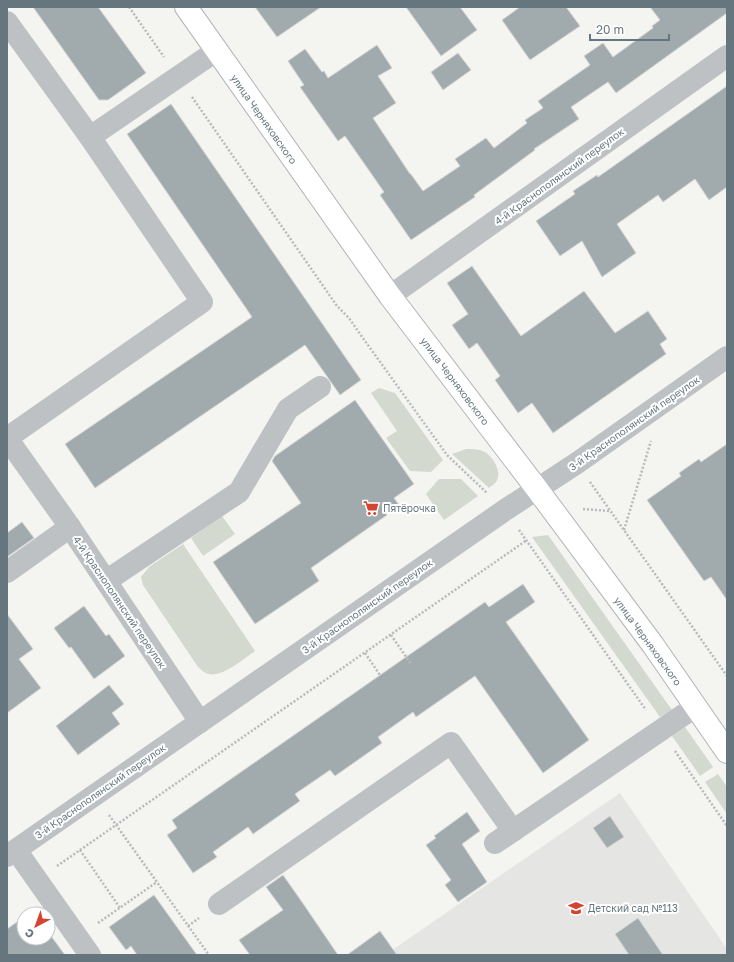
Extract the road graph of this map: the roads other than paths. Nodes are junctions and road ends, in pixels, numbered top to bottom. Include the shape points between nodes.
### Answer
1 (186, 7) edge
2 (7, 22) edge
3 (216, 51) junction
4 (727, 56) edge
5 (90, 137) junction
6 (390, 296) junction
7 (727, 357) edge
8 (320, 387) dead end
9 (7, 438) edge
10 (537, 489) junction
11 (70, 527) junction
12 (7, 572) edge
13 (106, 581) junction
14 (695, 707) junction
15 (200, 722) junction
16 (727, 752) edge
17 (11, 853) edge
18 (219, 904) dead end
19 (84, 946) edge

1 - 3 main road, улица Черняховского
2 - 5 street
3 - 5 street
3 - 6 main road, улица Черняховского
4 - 6 street, 4-й Краснополянский переулок
5 - 9 street via 202,302
6 - 10 main road, улица Черняховского
7 - 10 street, 3-й Краснополянский переулок
8 - 13 street via 288,410 240,492
9 - 11 street
10 - 14 main road, улица Черняховского via 653,645
10 - 15 street, 3-й Краснополянский переулок
11 - 12 street, 4-й Краснополянский переулок
11 - 13 street, 4-й Краснополянский переулок
13 - 15 street, 4-й Краснополянский переулок
14 - 16 main road, улица Черняховского
14 - 18 street via 504,837 451,743
15 - 17 street, 3-й Краснополянский переулок
17 - 19 street via 37,880

